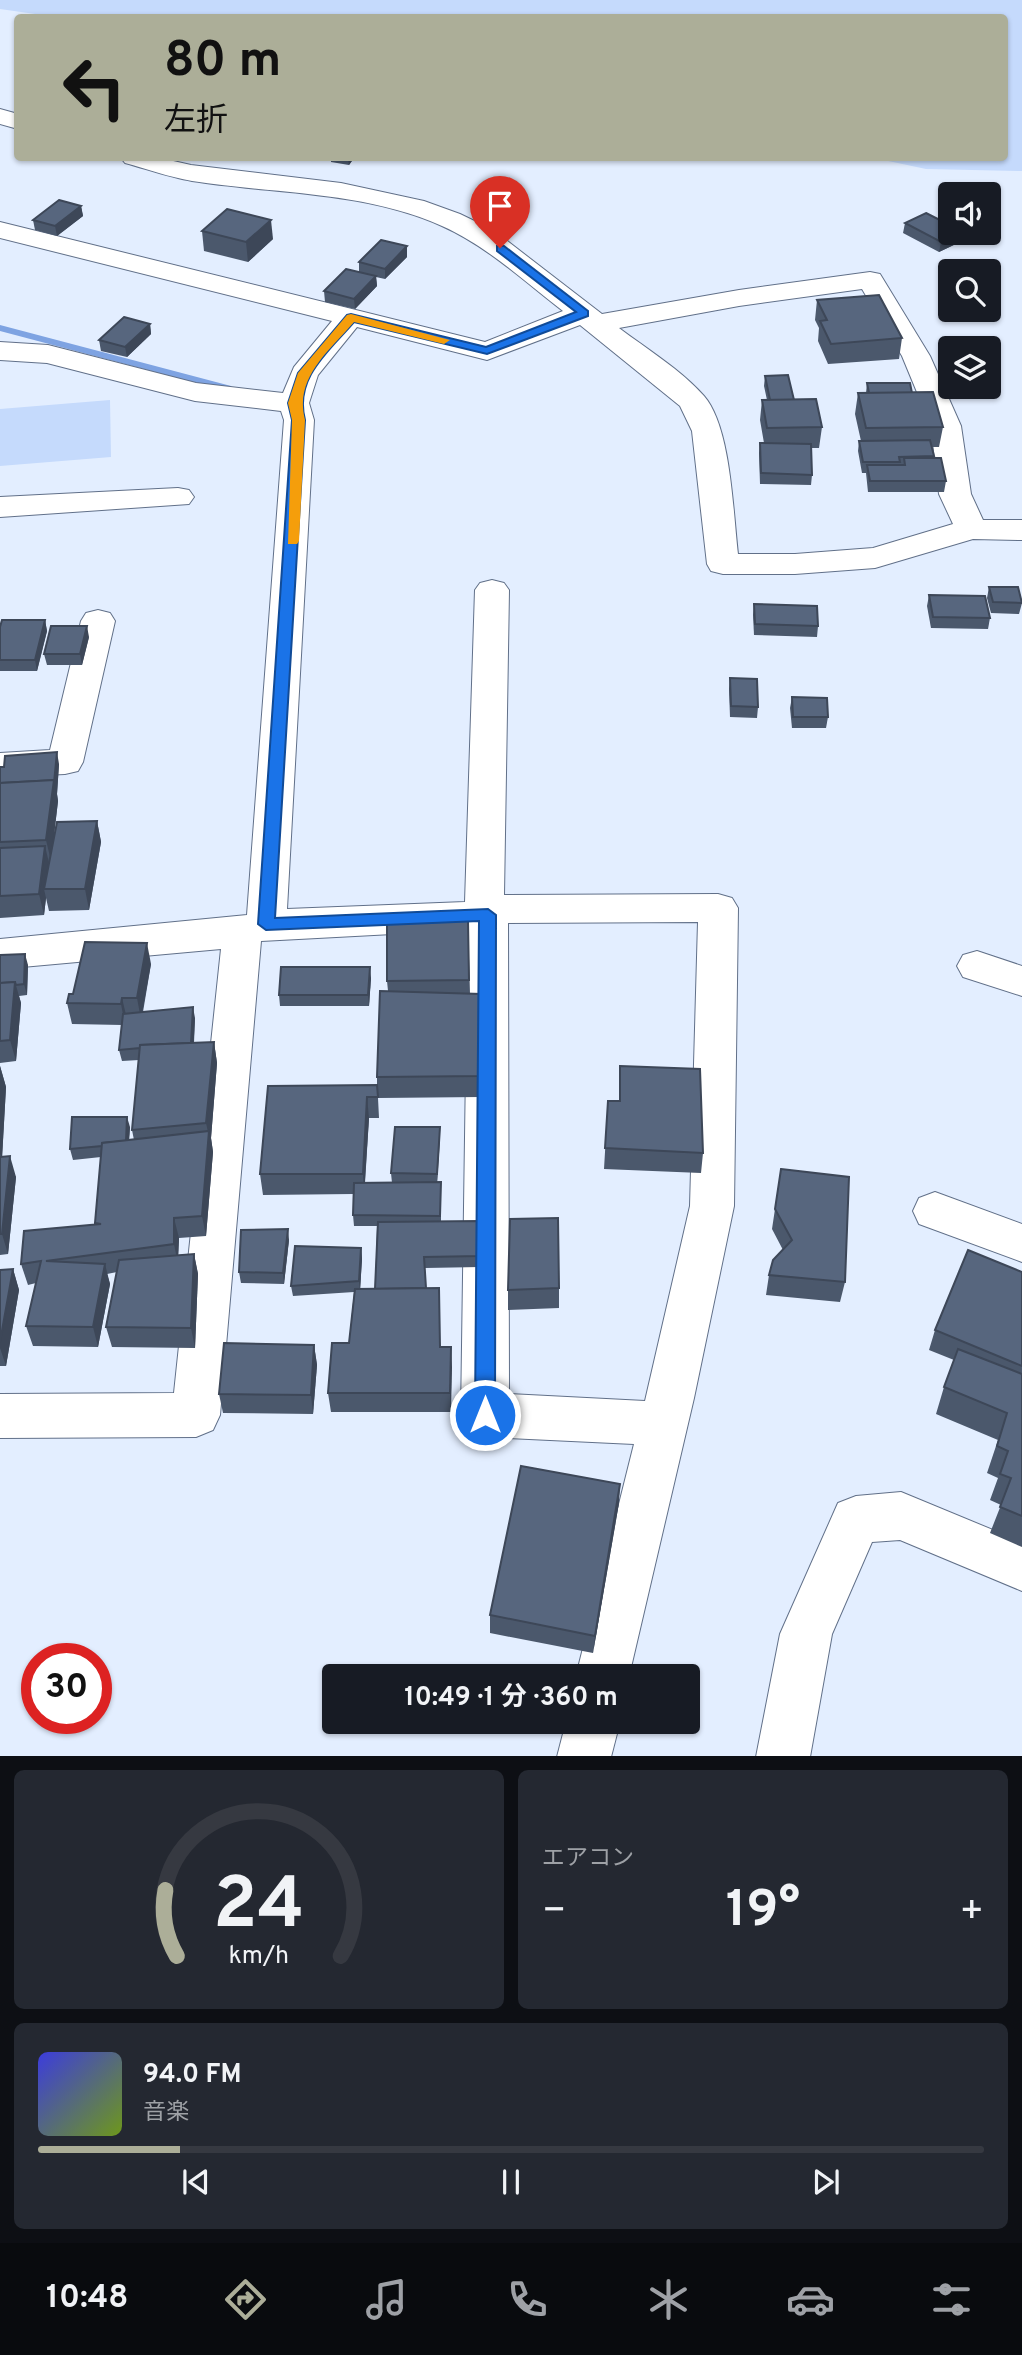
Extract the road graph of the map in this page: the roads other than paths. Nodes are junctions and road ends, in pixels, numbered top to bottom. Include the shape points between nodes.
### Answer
1 (145, 161) edge
2 (0, 230) edge
3 (351, 317) junction
4 (591, 318) junction
5 (0, 351) edge
6 (294, 403) junction
7 (178, 497) dead end
8 (0, 507) edge
9 (971, 529) junction
10 (1022, 530) edge
11 (492, 590) dead end
12 (98, 621) dead end
13 (0, 765) edge
14 (486, 912) junction
15 (254, 928) junction
16 (0, 954) edge
17 (977, 966) dead end
18 (1022, 981) edge
19 (934, 1211) dead end
20 (1022, 1243) edge
21 (0, 1416) edge
22 (663, 1424) junction
23 (1022, 1567) edge
24 (606, 1664) edge
25 (590, 1734) edge
26 (584, 1756) edge
27 (783, 1756) edge

1 - 4 street via 187,172 350,192 457,220
2 - 3 street
3 - 4 street via 487,351
3 - 6 street via 304,373
4 - 9 street via 693,402 707,431 723,564 875,558
4 - 9 street via 870,281 916,356 946,426 955,494
5 - 6 street via 48,354 195,392
6 - 15 street via 299,420 293,527
7 - 8 street
9 - 10 street
11 - 14 street
12 - 13 street via 65,762
14 - 15 street
14 - 22 street via 485,1415
14 - 22 street via 719,908 712,1206
15 - 16 street
15 - 21 street via 197,1415
17 - 18 street
19 - 20 street
22 - 24 street
23 - 27 street via 901,1516 856,1520 806,1634
25 - 26 street

